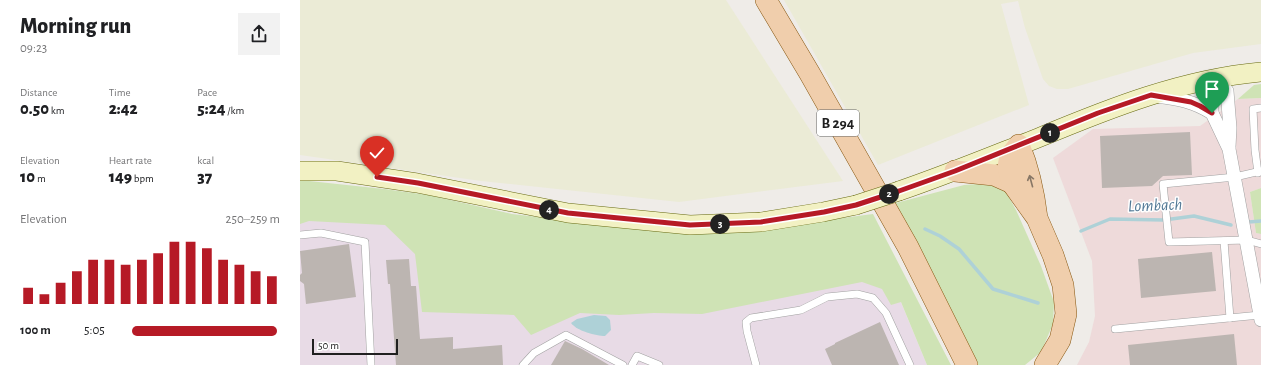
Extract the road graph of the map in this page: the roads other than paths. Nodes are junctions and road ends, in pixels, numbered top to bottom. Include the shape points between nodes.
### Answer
1 (766, 0) edge
2 (1261, 72) edge
3 (1217, 78) junction
4 (1151, 95) junction
5 (1261, 108) edge
6 (1212, 113) junction
7 (1257, 122) edge
8 (1258, 135) edge
9 (1019, 145) junction
10 (1229, 149) junction
11 (300, 170) edge
12 (955, 171) junction
13 (1259, 172) edge
14 (1235, 177) junction
15 (1012, 183) junction
16 (1037, 218) junction
17 (300, 236) edge
18 (1247, 240) junction
19 (1224, 241) junction
20 (1261, 244) edge
21 (1261, 317) edge
22 (1230, 318) junction
23 (1115, 329) dead end
24 (1044, 364) edge
25 (371, 365) edge
26 (523, 365) edge
27 (623, 365) edge
28 (632, 365) edge
29 (659, 365) edge
30 (756, 365) edge
31 (910, 365) edge
32 (967, 365) edge

1 - 32 main road, B 294 via 908,247
2 - 3 street
3 - 4 street
3 - 6 street via 1212,97
3 - 10 street via 1227,92
4 - 6 street via 1191,102
4 - 9 street
5 - 7 lane via 1253,109
6 - 10 street
7 - 8 lane
8 - 13 lane
9 - 12 street
9 - 15 main road via 1010,156 1008,167
16 -> 9 main road via 1034,192
10 - 14 street
11 - 12 street, bridge via 337,172 418,183 568,213 690,225 761,222 824,212 856,205
12 - 15 main road via 994,175
13 - 14 lane
14 - 18 street
14 - 19 lane via 1163,184 1169,242
15 - 16 main road
16 - 24 main road via 1063,285 1066,314 1060,340
17 - 25 lane via 322,233 365,242
18 - 19 lane
18 - 20 lane
18 - 21 street
19 - 22 lane
21 - 22 lane
22 - 23 lane
26 - 27 lane via 534,353 566,335
28 - 29 lane via 637,356
30 - 31 lane via 746,322 751,318 801,310 827,297 857,294 873,298 886,313

